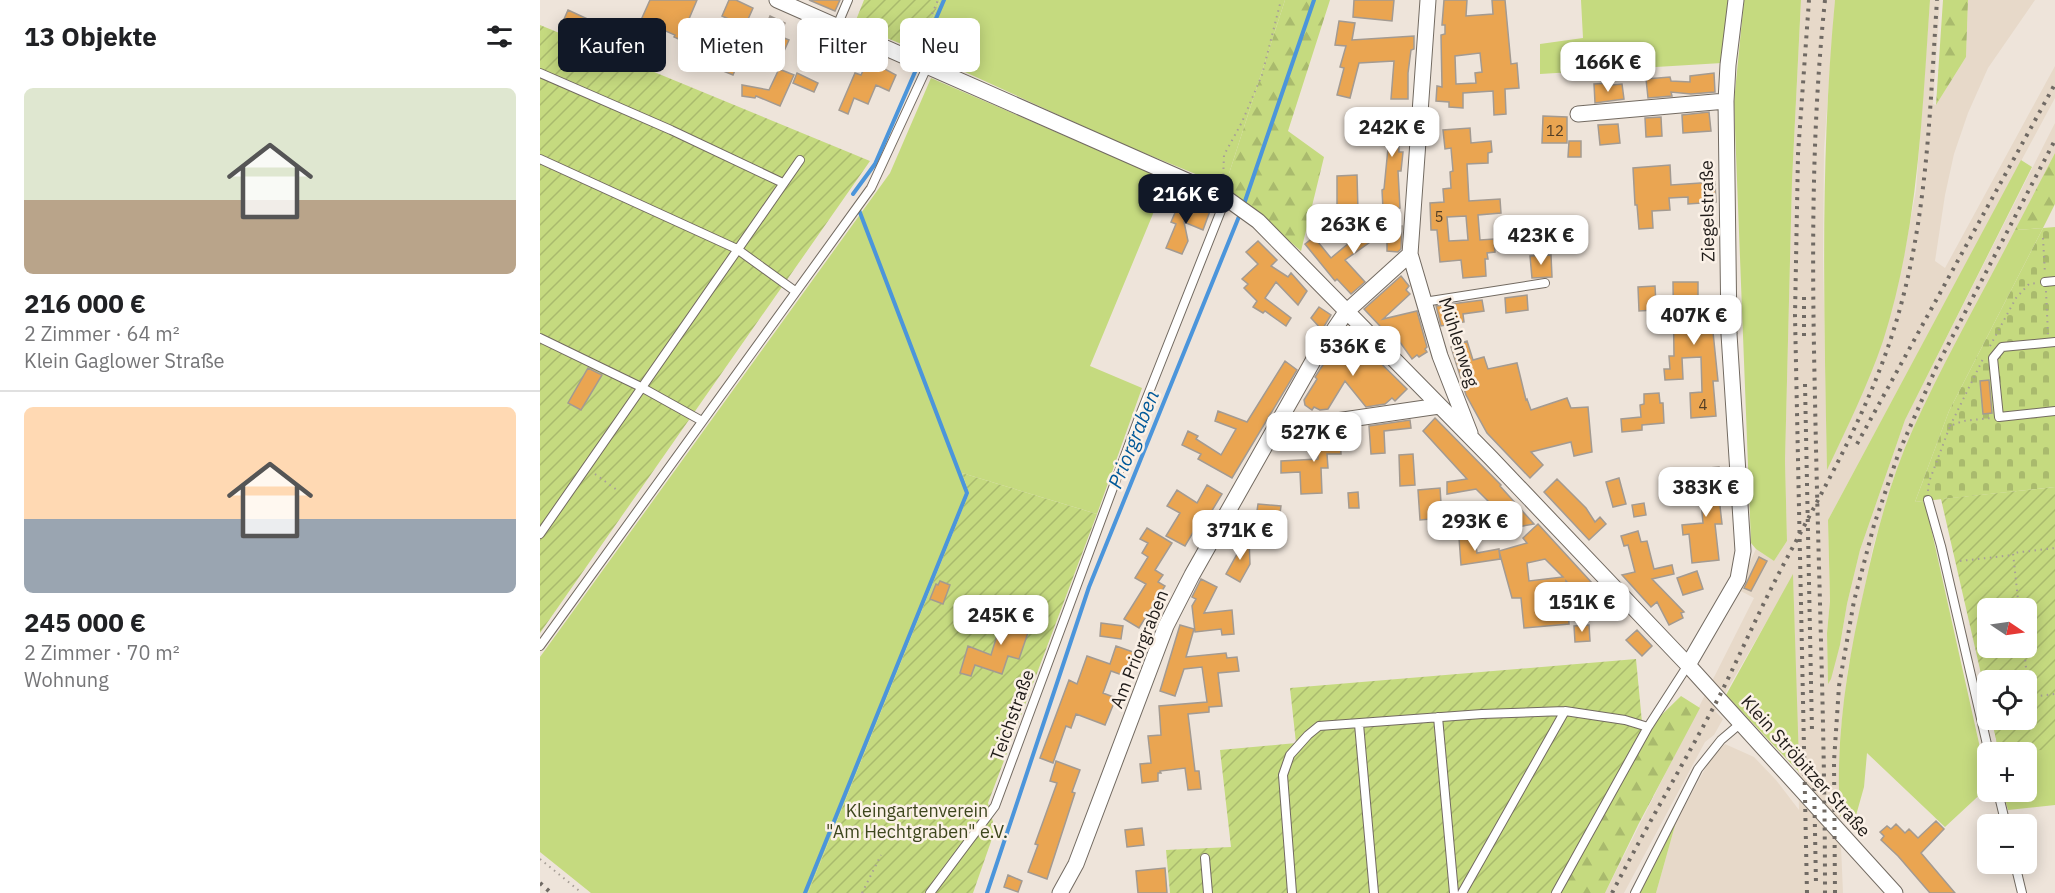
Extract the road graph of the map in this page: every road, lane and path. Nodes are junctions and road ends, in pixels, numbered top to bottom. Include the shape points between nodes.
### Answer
1 (777, 0) edge
2 (848, 0) edge
3 (938, 0) edge
4 (1281, 0) edge
5 (1428, 0) edge
6 (1736, 0) edge
7 (819, 18) edge
8 (840, 18) edge
9 (930, 18) edge
10 (925, 72) edge
11 (944, 72) edge
12 (540, 73) edge
13 (1726, 101) junction
14 (1578, 114) dead end
15 (540, 159) edge
16 (800, 160) dead end
17 (783, 183) junction
18 (1224, 197) junction
19 (737, 249) junction
20 (1410, 254) junction
21 (2055, 281) edge
22 (2045, 282) dead end
23 (1545, 283) dead end
24 (795, 291) junction
25 (1424, 302) junction
26 (1346, 312) junction
27 (540, 338) edge
28 (2055, 342) edge
29 (641, 387) junction
30 (1439, 406) junction
31 (2055, 411) edge
32 (1999, 417) junction
33 (702, 422) junction
34 (1275, 430) junction
35 (1473, 441) junction
36 (585, 468) junction
37 (617, 490) dead end
38 (1928, 500) joint
39 (540, 534) edge
40 (2055, 548) edge
41 (2013, 555) junction
42 (1960, 561) dead end
43 (2018, 598) edge
44 (540, 645) edge
45 (1688, 665) junction
46 (2055, 694) edge
47 (2037, 696) edge
48 (1565, 711) junction
49 (1438, 717) junction
50 (1741, 723) junction
51 (1359, 724) junction
52 (1648, 727) junction
53 (1986, 742) edge
54 (881, 855) dead end
55 (1205, 858) dead end
56 (540, 859) edge
57 (2017, 874) edge
58 (582, 893) edge
59 (862, 893) edge
60 (930, 893) edge
61 (1060, 893) edge
62 (1208, 893) edge
63 (1292, 893) edge
64 (1374, 893) edge
65 (1454, 893) edge
66 (1462, 893) edge
67 (1556, 893) edge
68 (1635, 893) edge
69 (1894, 893) edge
70 (2022, 893) edge

1 - 7 street, Klein Ströbitzer Straße
2 - 8 lane
3 - 9 path
4 - 18 path via 1262,75 1224,154
5 - 20 street, Mühlenweg
6 - 13 street, Ziegelstraße
10 - 24 lane via 871,188
11 - 18 street, Klein Ströbitzer Straße
12 - 17 lane
13 - 14 street
13 - 45 street, Ziegelstraße via 1729,334 1743,551 1738,579
15 - 19 lane
16 - 17 lane
17 - 19 lane
18 - 26 street, Klein Ströbitzer Straße via 1258,221
18 - 60 lane, Teichstraße via 994,806
19 - 24 lane
19 - 29 lane
20 - 25 street, Mühlenweg
20 - 26 street
21 - 22 lane
23 - 25 lane
24 - 33 lane
25 - 35 street, Mühlenweg
26 - 30 street, Klein Ströbitzer Straße
26 - 34 street, Am Priorgraben
27 - 29 lane
28 - 32 lane via 2002,347 1993,358
29 - 33 lane
29 - 36 lane
30 - 34 street
30 - 35 street, Klein Ströbitzer Straße
31 - 32 lane
32 - 38 path via 1950,426 1929,482
33 - 44 lane
34 - 61 street, Am Priorgraben via 1167,626 1076,864
35 - 45 street, Klein Ströbitzer Straße
36 - 37 path
36 - 39 lane
38 - 53 lane
40 - 41 path
41 - 42 path
41 - 43 path
45 - 50 street, Klein Ströbitzer Straße
45 - 52 lane
46 - 47 path
48 - 49 lane
48 - 52 lane
48 - 66 lane
49 - 51 lane
49 - 65 lane
50 - 68 lane via 1721,740 1698,769
50 - 69 street, Klein Ströbitzer Straße
51 - 63 lane via 1319,726 1290,755 1283,774
51 - 64 lane
52 - 67 lane
54 - 59 path
55 - 62 lane
56 - 58 path
57 - 70 lane

